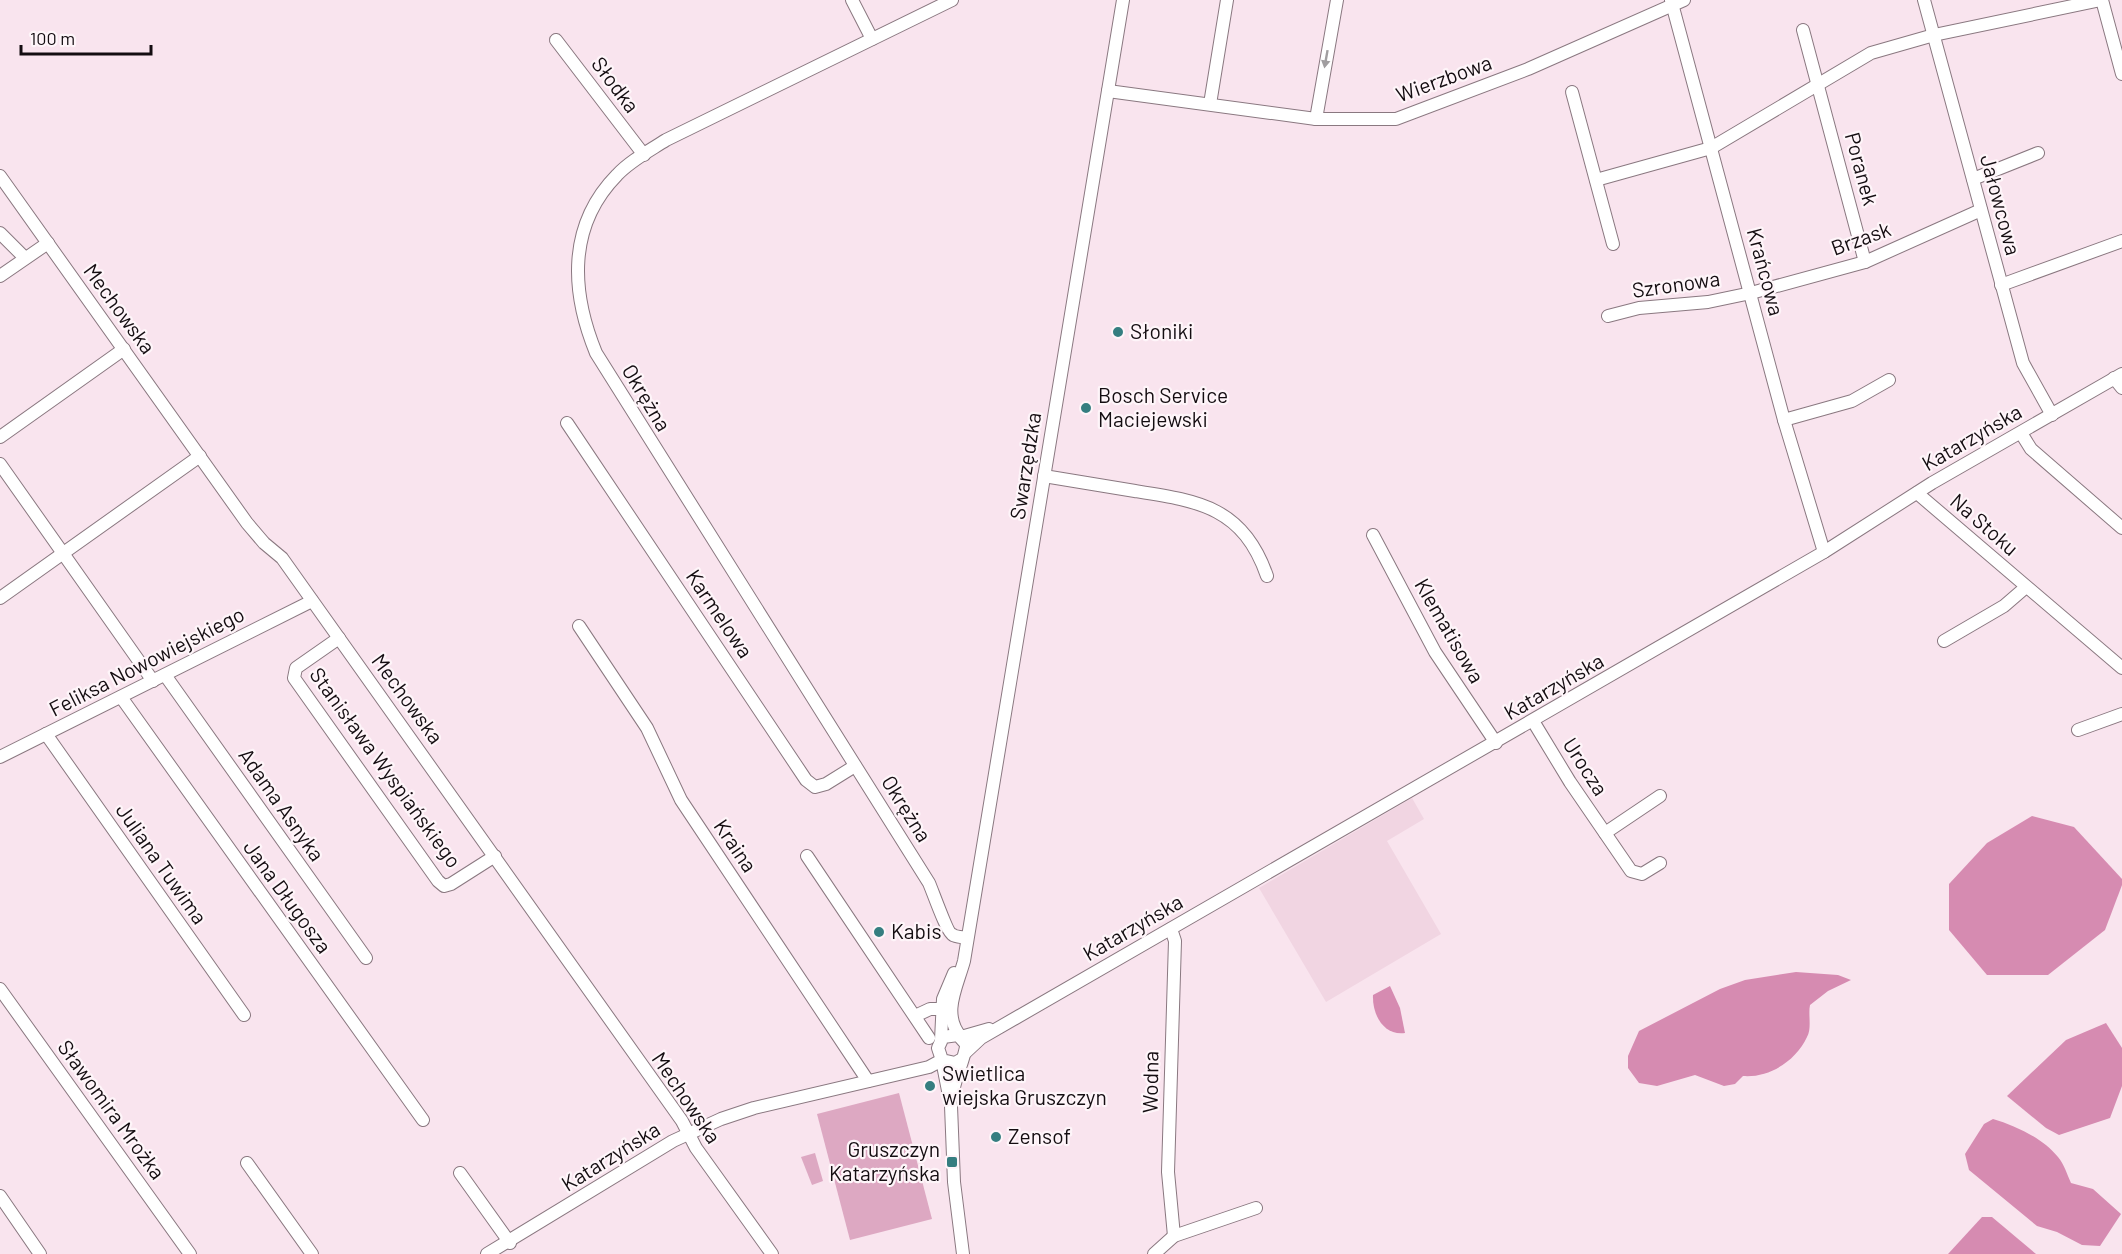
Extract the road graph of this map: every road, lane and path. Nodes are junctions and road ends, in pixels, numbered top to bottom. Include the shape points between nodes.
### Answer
1 (852, 0) edge
2 (952, 0) edge
3 (1123, 0) edge
4 (1227, 0) edge
5 (1924, 0) edge
6 (2102, 0) edge
7 (1337, 1) edge
8 (1676, 2) edge
9 (1803, 30) dead end
10 (1934, 35) junction
11 (872, 39) junction
12 (556, 40) dead end
13 (2122, 74) edge
14 (1818, 86) junction
15 (1108, 91) junction
16 (1572, 92) dead end
17 (1210, 104) junction
18 (1316, 119) junction
19 (1710, 148) junction
20 (2038, 153) dead end
21 (644, 155) junction
22 (0, 176) edge
23 (1973, 179) junction
24 (1596, 180) junction
25 (1981, 210) junction
26 (0, 233) edge
27 (2122, 241) edge
28 (48, 243) junction
29 (1613, 244) dead end
30 (25, 258) junction
31 (1865, 262) junction
32 (0, 276) edge
33 (2001, 285) junction
34 (1751, 293) junction
35 (1608, 316) dead end
36 (124, 349) junction
37 (1889, 380) dead end
38 (2119, 380) edge
39 (2052, 415) junction
40 (1784, 420) junction
41 (567, 423) dead end
42 (2021, 433) junction
43 (0, 437) edge
44 (200, 456) junction
45 (0, 464) edge
46 (1044, 476) junction
47 (1917, 493) junction
48 (2122, 528) edge
49 (1373, 536) dead end
50 (1824, 552) junction
51 (63, 554) junction
52 (1267, 576) dead end
53 (2026, 587) junction
54 (0, 598) edge
55 (312, 601) junction
56 (579, 626) dead end
57 (339, 638) junction
58 (1944, 641) dead end
59 (2122, 668) edge
60 (159, 678) junction
61 (121, 697) junction
62 (2122, 714) edge
63 (1533, 721) junction
64 (2078, 730) dead end
65 (46, 734) junction
66 (1496, 743) junction
67 (0, 757) edge
68 (855, 766) junction
69 (1660, 796) dead end
70 (1605, 833) junction
71 (495, 856) junction
72 (807, 856) dead end
73 (1660, 863) dead end
74 (1171, 929) junction
75 (967, 938) junction
76 (366, 958) dead end
77 (0, 989) edge
78 (946, 1009) junction
79 (244, 1015) dead end
80 (915, 1016) junction
81 (1002, 1026) junction
82 (961, 1037) junction
83 (937, 1046) junction
84 (964, 1056) junction
85 (868, 1081) junction
86 (951, 1106) junction
87 (423, 1120) dead end
88 (688, 1134) junction
89 (246, 1163) dead end
90 (460, 1173) dead end
91 (0, 1196) edge
92 (1256, 1208) dead end
93 (1174, 1236) junction
94 (510, 1243) junction
95 (40, 1254) edge
96 (190, 1254) edge
97 (312, 1254) edge
98 (487, 1254) edge
99 (772, 1254) edge
100 (963, 1254) edge
101 (1154, 1254) edge

1 - 11 street
2 - 11 street, Okrężna
3 - 15 street, Swarzędzka
4 - 17 street
5 - 10 street, Jałowcowa
6 - 10 street
6 - 13 street
7 -> 18 street
8 - 18 street, Wierzbowa via 1528,69 1396,118
8 - 19 street, Krańcowa
9 - 14 street, Poranek
10 - 14 street via 1871,52
10 - 23 street, Jałowcowa
11 - 21 street, Okrężna via 666,140
12 - 21 street, Słodka
14 - 19 street
14 - 31 street, Poranek
15 - 17 street, Wierzbowa
15 - 46 street, Swarzędzka
16 - 24 street
17 - 18 street, Wierzbowa
19 - 24 street
19 - 34 street, Krańcowa
20 - 23 street
21 - 68 street, Okrężna via 611,182 593,206 577,274 584,325 596,353 672,477
22 - 28 street, Mechowska
23 - 25 street, Jałowcowa
24 - 29 street
25 - 31 street, Brzask
25 - 33 street, Jałowcowa
26 - 30 street
27 - 33 street
28 - 30 street
28 - 36 street, Mechowska
30 - 32 street
31 - 34 street, Brzask
33 - 39 street, Jałowcowa via 2023,363
34 - 35 street, Szronowa
34 - 40 street, Krańcowa
36 - 43 street
36 - 44 street, Mechowska
37 - 40 street via 1852,401
38 - 39 street, Katarzyńska
39 - 42 street, Katarzyńska
40 - 50 street, Krańcowa
41 - 68 street, Karmelowa via 806,780 815,787 826,784
42 - 47 street, Katarzyńska
42 - 48 street via 2031,449
44 - 51 street
44 - 55 street, Mechowska via 247,523 282,558
45 - 51 street, Adama Asnyka
46 - 52 street via 1195,501 1222,514 1241,530 1260,556
46 - 75 street, Swarzędzka
47 - 50 street, Katarzyńska
47 - 53 street, Na Stoku
49 - 66 street, Klematisowa via 1435,652
50 - 63 street, Katarzyńska
51 - 54 street
51 - 60 street, Adama Asnyka
53 - 58 street via 2004,606
53 - 59 street, Na Stoku
55 - 57 street, Mechowska
55 - 60 street, Feliksa Nowowiejskiego
56 - 85 street, Kraina via 641,718 681,800
57 - 71 street, Mechowska
57 - 71 street, Stanisława Wyspiańskiego via 296,668 294,678 438,881 444,886 451,884
60 - 61 street, Feliksa Nowowiejskiego
60 - 76 street, Adama Asnyka
61 - 65 street, Feliksa Nowowiejskiego
61 - 87 street, Jana Długosza
62 - 64 street
63 - 66 street, Katarzyńska
63 - 70 street, Urocza
65 - 67 street, Feliksa Nowowiejskiego
65 - 79 street, Juliana Tuwima
66 - 74 street, Katarzyńska
68 - 75 street, Okrężna via 929,883 947,931
69 - 70 street
70 - 73 street, Urocza via 1631,871 1642,874
71 - 88 street, Mechowska
72 - 80 street
74 - 81 street, Katarzyńska
74 - 93 street, Wodna via 1175,941 1168,1172
75 - 78 street, Swarzędzka via 964,961
77 - 96 street, Sławomira Mrożka
78 - 80 street via 930,1009
78 - 82 street
78 - 83 street, Swarzędzka
80 - 83 street
81 - 82 street, Katarzyńska
81 - 84 street, Katarzyńska via 981,1038
82 - 83 street, Katarzyńska via 950,1034
82 - 84 street via 966,1044
83 - 84 street via 955,1063
83 - 85 street, Katarzyńska via 911,1069
83 - 86 street, Swarzędzka
84 - 86 street, Swarzędzka via 957,1069
85 - 88 street, Katarzyńska via 738,1113
86 - 100 street, Swarzędzka via 953,1172
88 - 94 street, Katarzyńska
88 - 99 street, Mechowska
89 - 97 street
90 - 94 street
91 - 95 street
92 - 93 street
93 - 101 street
94 - 98 street, Katarzyńska

